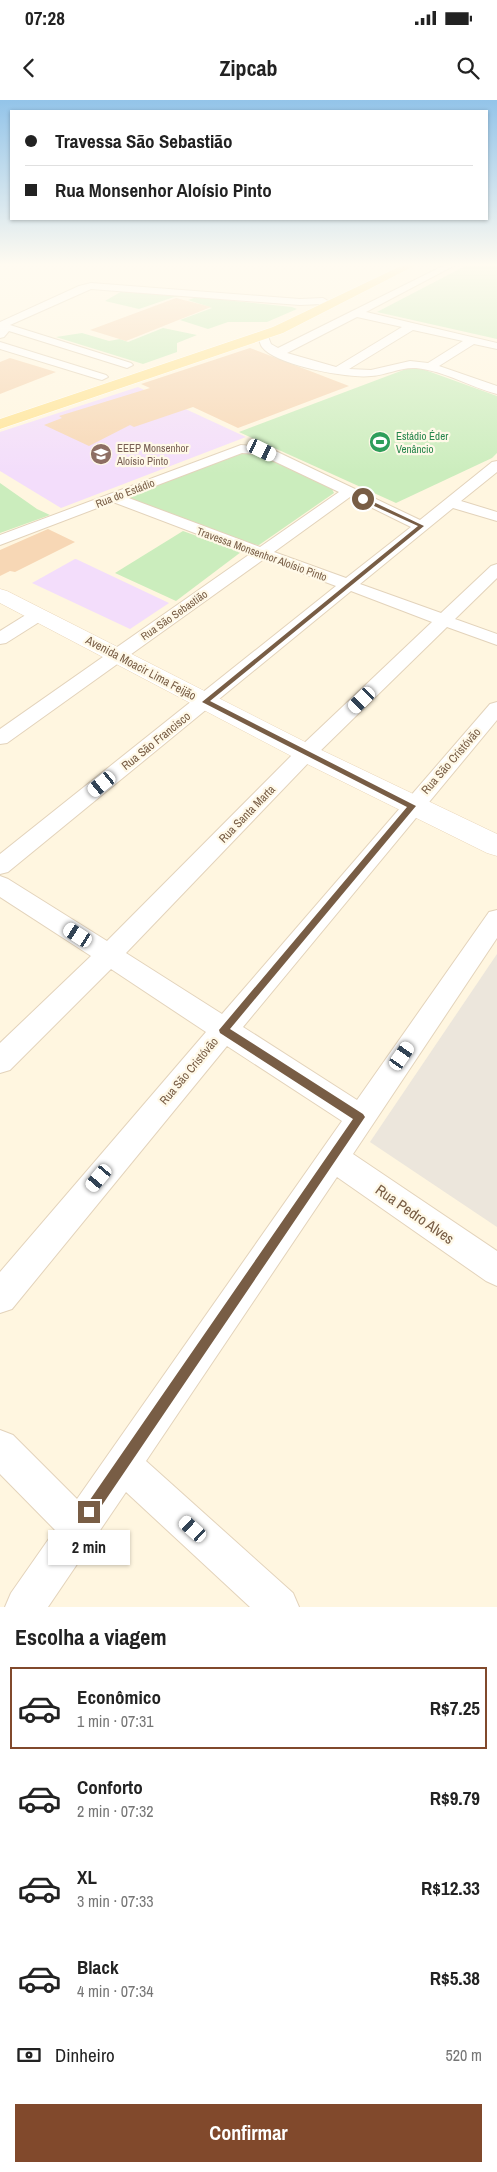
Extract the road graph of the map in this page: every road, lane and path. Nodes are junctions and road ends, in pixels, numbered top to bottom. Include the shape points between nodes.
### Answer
1 (27, 333) edge
2 (252, 333) edge
3 (269, 333) edge
4 (316, 333) edge
5 (399, 333) edge
6 (443, 333) edge
7 (30, 334) junction
8 (262, 336) junction
9 (0, 340) edge
10 (472, 340) junction
11 (0, 345) edge
12 (497, 346) edge
13 (278, 353) junction
14 (127, 365) junction
15 (430, 367) junction
16 (141, 370) junction
17 (338, 370) junction
18 (104, 379) junction
19 (495, 388) edge
20 (0, 416) edge
21 (0, 424) edge
22 (497, 465) edge
23 (348, 492) junction
24 (112, 497) junction
25 (452, 503) junction
26 (497, 517) edge
27 (421, 526) junction
28 (0, 540) edge
29 (260, 554) junction
30 (497, 569) edge
31 (348, 586) junction
32 (0, 595) edge
33 (38, 615) junction
34 (444, 620) junction
35 (0, 639) edge
36 (497, 640) edge
37 (117, 656) junction
38 (205, 702) junction
39 (497, 708) edge
40 (0, 738) edge
41 (306, 753) junction
42 (412, 806) junction
43 (497, 846) edge
44 (0, 866) edge
45 (0, 885) edge
46 (497, 919) edge
47 (109, 955) junction
48 (224, 1030) junction
49 (3, 1053) edge
50 (360, 1117) junction
51 (334, 1158) junction
52 (497, 1270) edge
53 (0, 1297) edge
54 (0, 1448) edge
55 (122, 1464) junction
56 (78, 1528) junction
57 (25, 1607) edge
58 (279, 1607) edge

1 - 7 street
2 - 16 main road
3 - 8 main road
4 - 13 street
5 - 17 street
6 - 10 street
7 - 9 street
7 - 14 street
8 - 13 street via 266,345
8 - 21 main road
10 - 12 street
10 - 15 street
11 - 18 street
13 - 17 street
14 - 16 street
14 - 18 street via 108,368 102,372
15 - 17 street via 402,365 371,373
15 - 19 street
16 - 18 main road
18 - 20 main road
22 - 25 street, Rua São Francisco
23 - 24 street, Rua do Estádio via 262,450 251,448
23 - 27 street
23 - 29 street, Rua São Sebastião
24 - 28 street, Rua do Estádio
24 - 29 street, Travessa Monsenhor Aloísio Pinto
25 - 26 street
25 - 27 street, Rua São Francisco
27 - 31 street, Rua São Francisco
29 - 31 street, Travessa Monsenhor Aloísio Pinto
29 - 37 street, Rua São Sebastião
30 - 34 street, Rua Santa Marta
31 - 34 street, Travessa Monsenhor Aloísio Pinto
31 - 38 street, Rua São Francisco
32 - 33 main road, Avenida Moacir Lima Feijão
33 - 35 street
33 - 37 main road, Avenida Moacir Lima Feijão
34 - 36 street, Travessa Monsenhor Aloísio Pinto
34 - 41 street, Rua Santa Marta
37 - 38 main road, Avenida Moacir Lima Feijão
37 - 40 street, Rua São Sebastião
38 - 41 main road, Avenida Moacir Lima Feijão
38 - 44 street, Rua São Francisco
39 - 42 street, Rua São Cristóvão
41 - 42 main road, Avenida Moacir Lima Feijão
41 - 47 street, Rua Santa Marta
42 - 43 main road, Avenida Moacir Lima Feijão
42 - 48 street, Rua São Cristóvão
45 - 47 street
46 - 50 street
47 - 48 street
47 - 49 street, Rua Santa Marta
48 - 50 street
48 - 53 street, Rua São Cristóvão
50 - 51 street
51 - 52 street, Rua Pedro Alves
51 - 55 street
54 - 56 street
55 - 56 street
55 - 58 street
56 - 57 street

